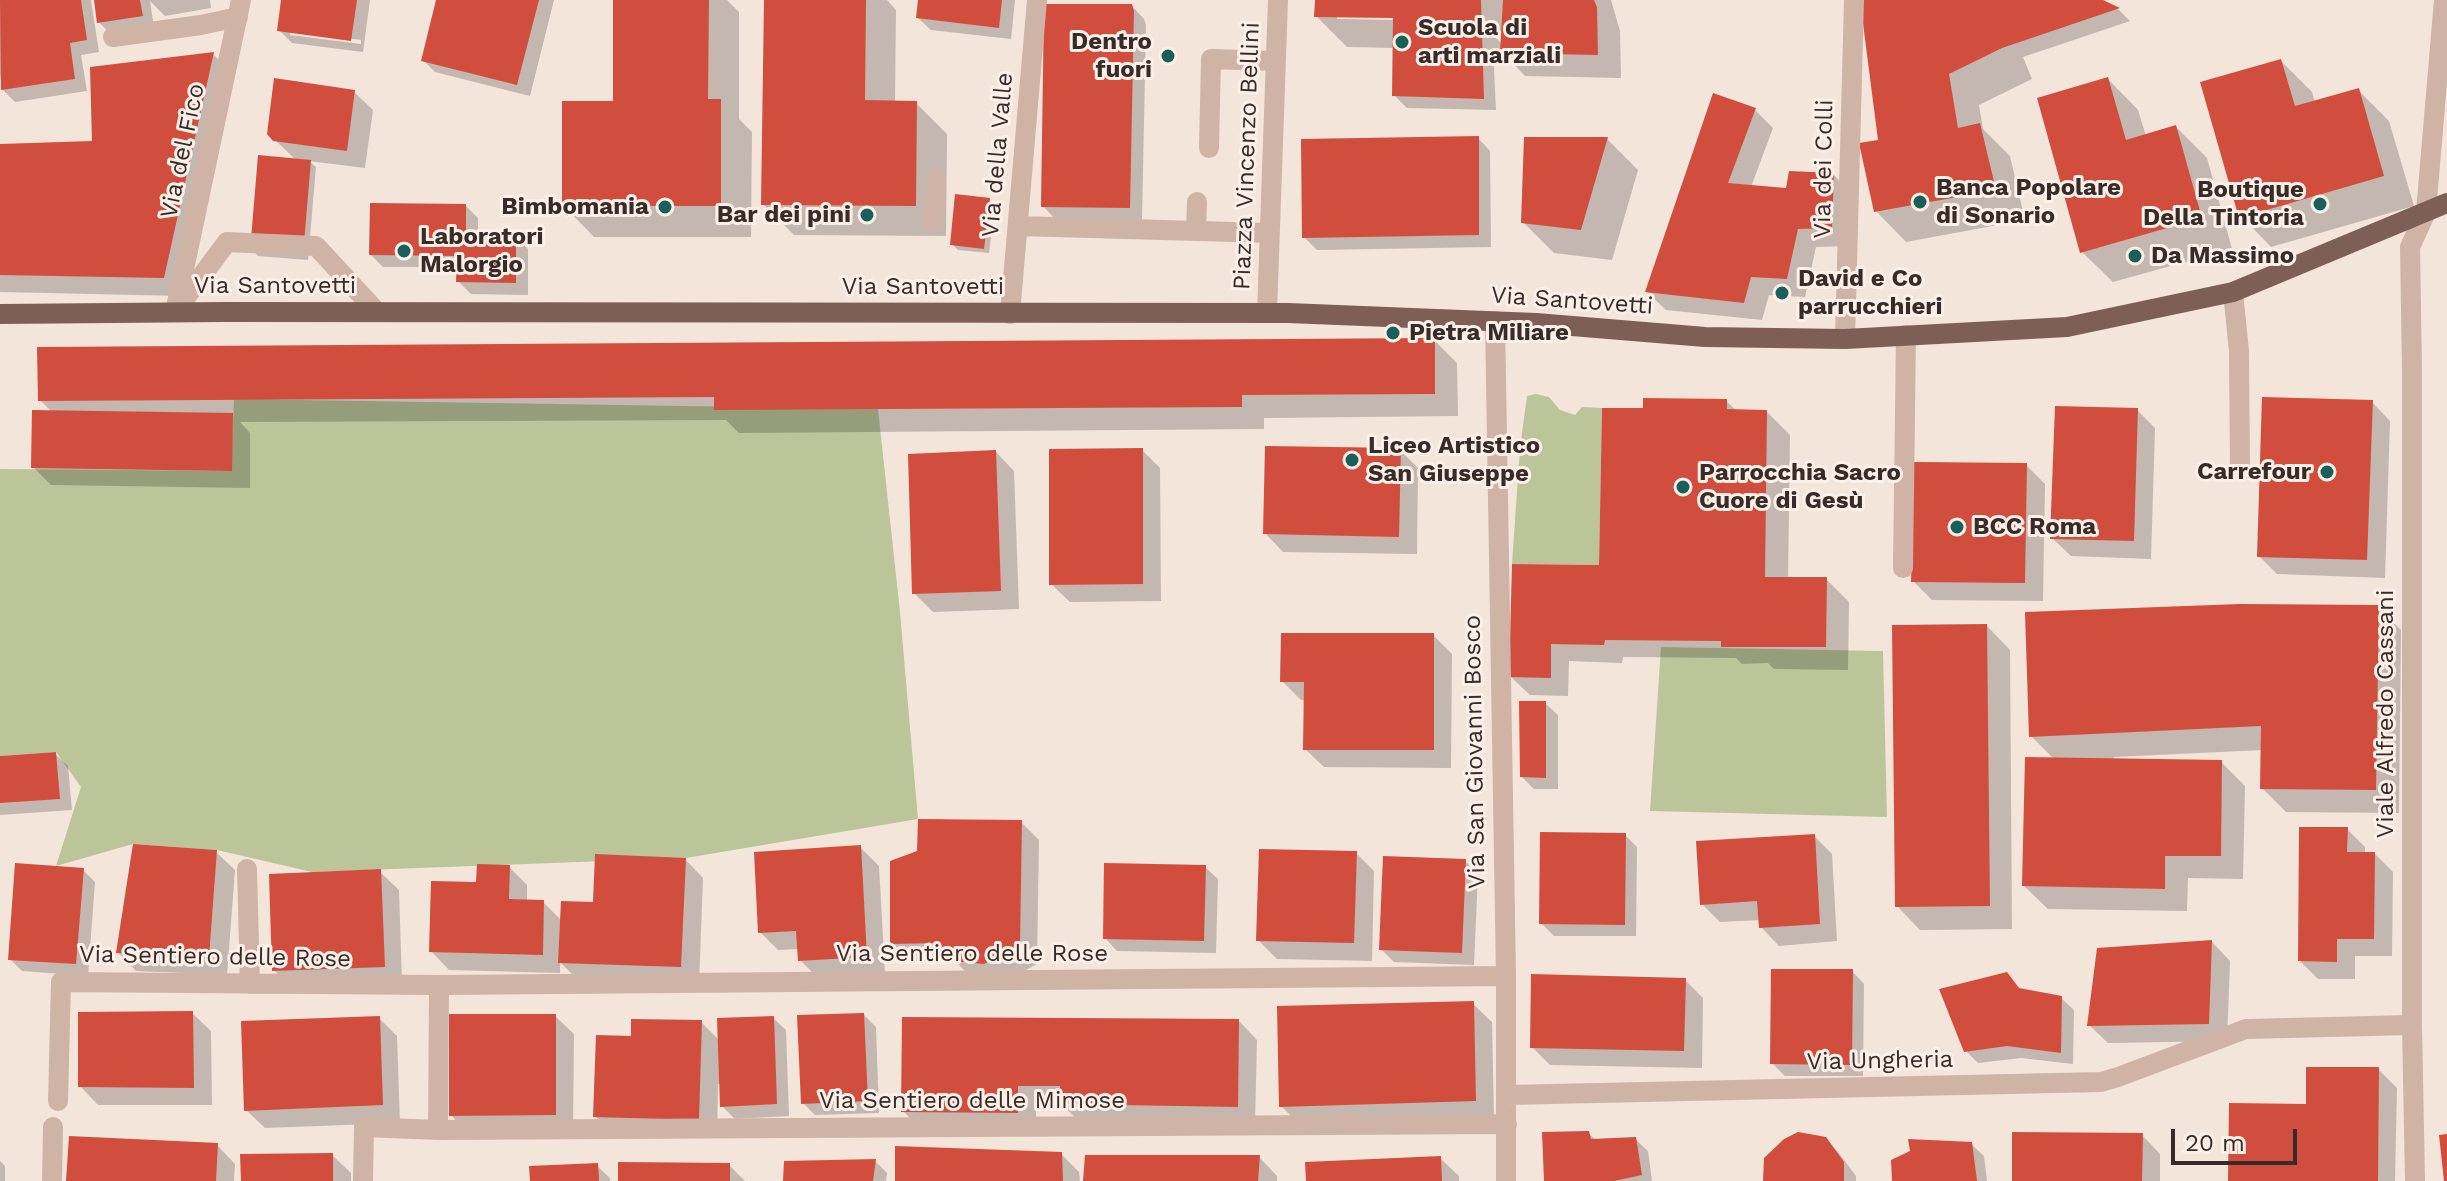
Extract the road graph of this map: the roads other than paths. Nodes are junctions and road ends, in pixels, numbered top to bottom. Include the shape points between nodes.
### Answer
1 (1037, 0) edge
2 (1278, 0) edge
3 (1854, 0) edge
4 (2437, 2) edge
5 (239, 8) edge
6 (113, 37) dead end
7 (1275, 61) junction
8 (1209, 148) dead end
9 (936, 179) dead end
10 (1197, 202) dead end
11 (2447, 203) edge
12 (2426, 212) junction
13 (933, 221) dead end
14 (1018, 226) junction
15 (1196, 231) junction
16 (1270, 233) junction
17 (2233, 292) junction
18 (175, 312) junction
19 (377, 312) junction
20 (1267, 313) junction
21 (0, 314) edge
22 (1010, 314) junction
23 (1495, 321) junction
24 (1906, 335) junction
25 (1845, 339) junction
26 (2240, 471) dead end
27 (1903, 568) dead end
28 (247, 869) dead end
29 (1506, 976) junction
30 (250, 984) junction
31 (439, 985) junction
32 (2412, 1025) junction
33 (1506, 1095) junction
34 (58, 1101) dead end
35 (1507, 1124) junction
36 (53, 1127) dead end
37 (438, 1130) junction
38 (52, 1181) edge
39 (363, 1181) edge
40 (1506, 1181) edge
41 (2415, 1181) edge

1 - 14 street, Via della Valle
2 - 7 street, Piazza Vincenzo Bellini
3 - 25 street, Via dei Colli
4 - 12 street
5 - 6 street via 201,25
5 - 18 street, Via del Fico
7 - 8 street via 1211,59
7 - 16 street, Piazza Vincenzo Bellini
9 - 13 street
10 - 15 street
11 - 12 main road, Via Santovetti
12 - 17 main road, Via Santovetti
12 - 32 street, Viale Alfredo Cassani via 2410,247
14 - 15 street
14 - 22 street, Via della Valle
15 - 16 street
16 - 20 street, Piazza Vincenzo Bellini
17 - 24 main road, Via Santovetti via 2067,327
17 - 26 street
18 - 19 main road, Via Santovetti
18 - 19 street via 227,242 316,246
18 - 21 main road, Via Santovetti
19 - 22 main road, Via Santovetti
20 - 22 main road, Via Santovetti
20 - 23 main road, Via Santovetti
23 - 25 main road, Via Santovetti via 1705,337
23 - 29 street, Via San Giovanni Bosco
24 - 25 main road, Via Santovetti
24 - 27 street
28 - 30 street
29 - 31 street, Via Sentiero delle Rose
29 - 33 street, Via San Giovanni Bosco
30 - 31 street, Via Sentiero delle Rose
30 - 34 street, Via Sentiero delle Rose via 61,982
31 - 37 street
32 - 33 street, Via Ungheria via 2246,1029 2101,1082
32 - 41 street, Viale Alfredo Cassani
33 - 35 street, Via San Giovanni Bosco
35 - 37 street, Via Sentiero delle Mimose
35 - 40 street, Via San Giovanni Bosco
36 - 38 street
37 - 39 street via 364,1127

